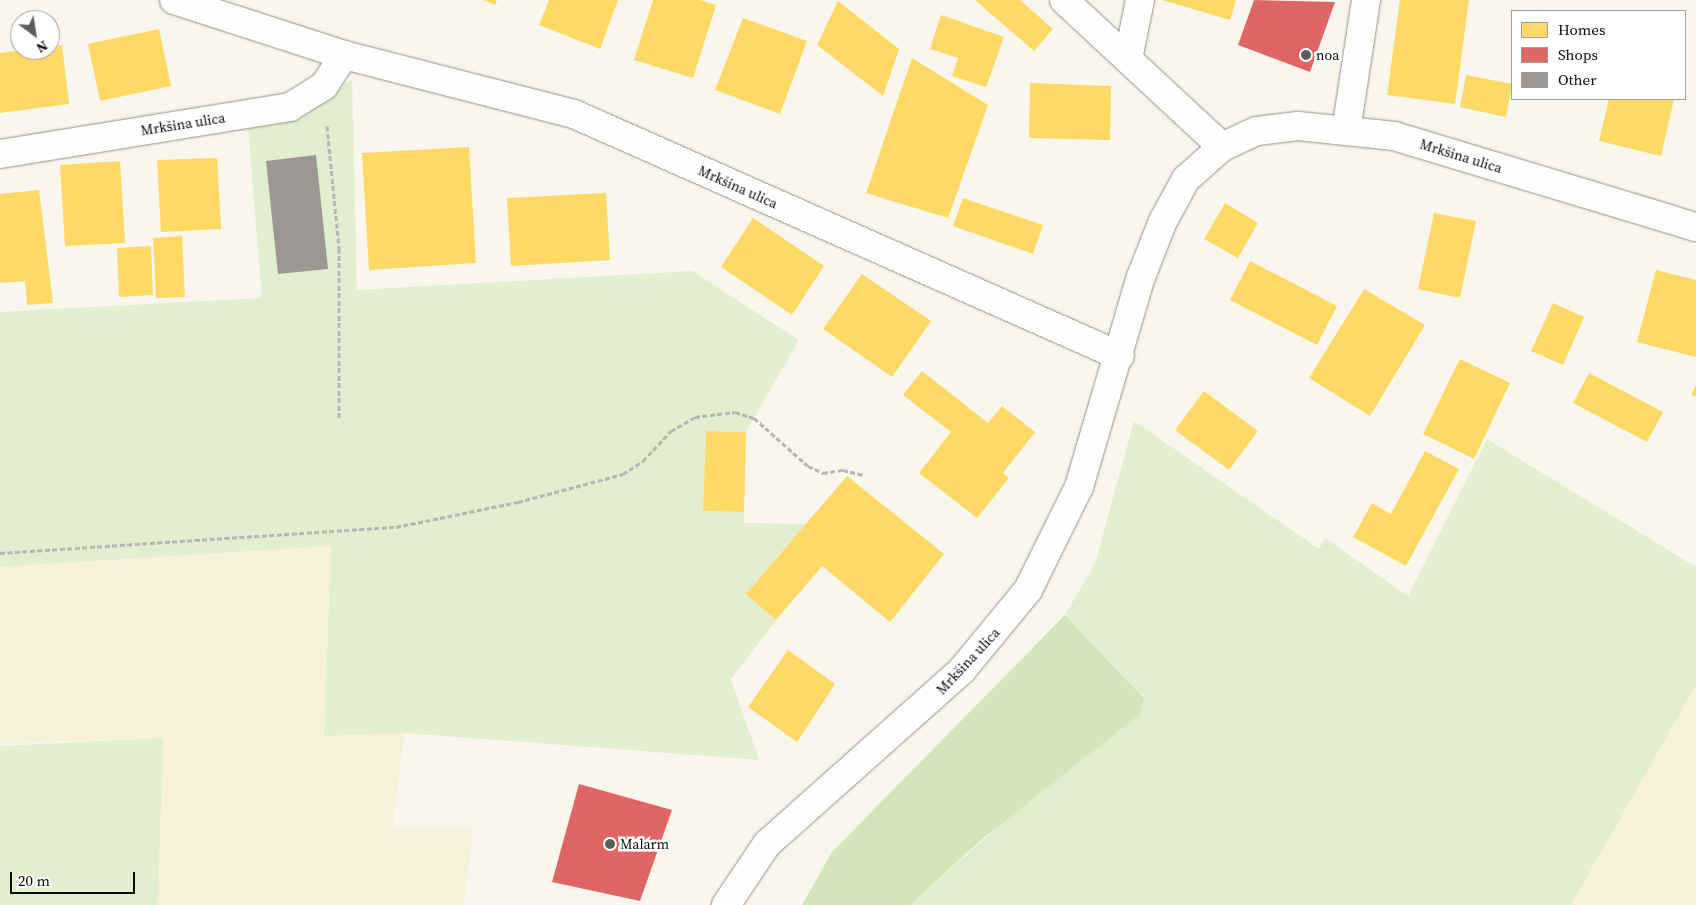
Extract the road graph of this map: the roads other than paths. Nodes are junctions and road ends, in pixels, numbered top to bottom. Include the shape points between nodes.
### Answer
1 (174, 0) edge
2 (1064, 0) edge
3 (1140, 0) edge
4 (1366, 0) edge
5 (344, 55) junction
6 (1128, 60) junction
7 (1346, 131) junction
8 (1222, 147) junction
9 (0, 154) edge
10 (1696, 227) edge
11 (1120, 356) junction
12 (726, 905) edge

1 - 5 street, Mrkšina ulica
2 - 6 street
3 - 6 street
4 - 7 street
5 - 9 street, Mrkšina ulica via 324,86 290,107
5 - 11 street, Mrkšina ulica via 574,114
6 - 8 street
7 - 8 street, Mrkšina ulica via 1290,127 1257,131
7 - 10 street, Mrkšina ulica via 1394,136
8 - 11 street, Mrkšina ulica via 1186,179 1164,221 1141,277
11 - 12 street, Mrkšina ulica via 1079,487 1028,590 962,670 767,844

